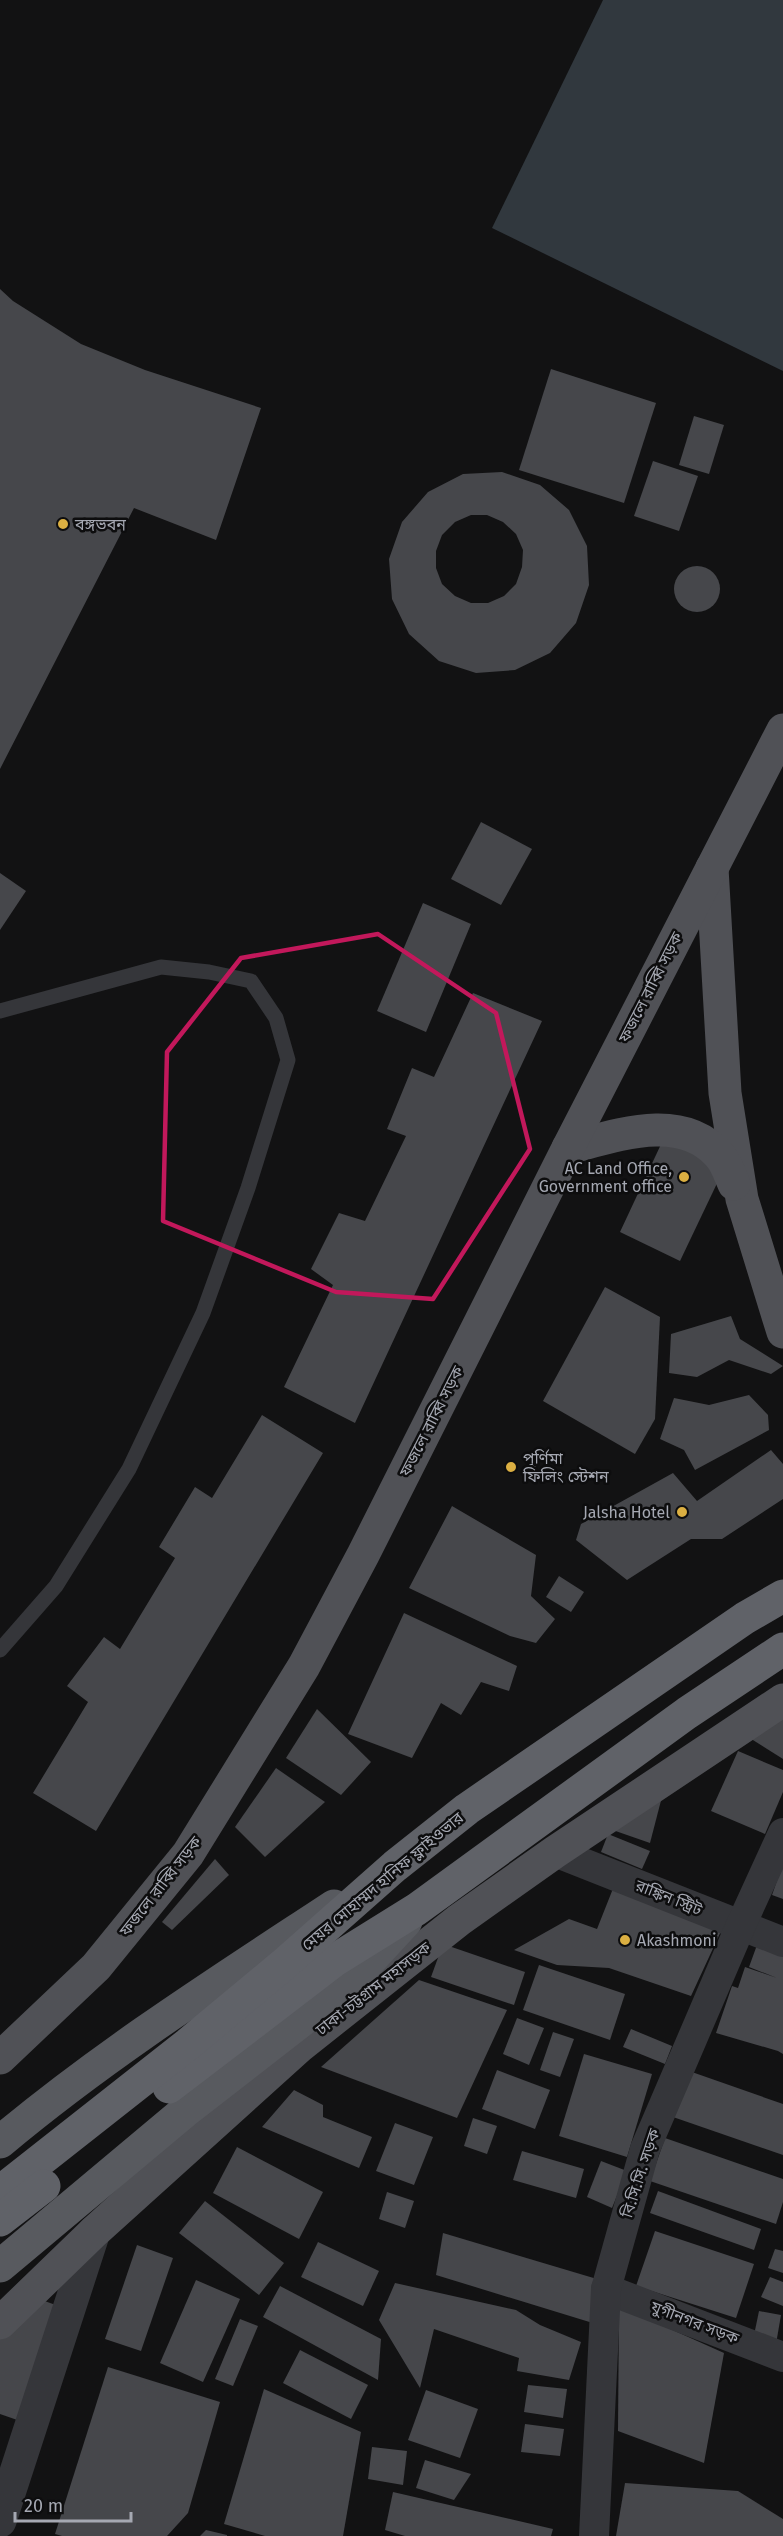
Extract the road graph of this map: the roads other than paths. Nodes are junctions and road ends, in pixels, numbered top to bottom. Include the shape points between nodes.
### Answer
1 (783, 730) edge
2 (712, 866) junction
3 (0, 1011) edge
4 (568, 1149) junction
5 (742, 1199) junction
6 (783, 1332) edge
7 (783, 1596) edge
8 (783, 1649) edge
9 (0, 1650) edge
10 (783, 1700) edge
11 (783, 1833) edge
12 (555, 1852) junction
13 (395, 1866) junction
14 (417, 1909) junction
15 (741, 1925) junction
16 (783, 1942) edge
17 (0, 2058) edge
18 (0, 2142) edge
19 (0, 2192) edge
20 (0, 2220) edge
21 (94, 2232) junction
22 (0, 2266) edge
23 (606, 2289) junction
24 (0, 2323) edge
25 (783, 2357) edge
26 (0, 2521) edge
27 (594, 2536) edge

1 - 2 main road, ফজলে রাব্বি সড়ক
2 - 4 main road, ফজলে রাব্বি সড়ক
2 - 5 main road via 725,1093
3 - 9 lane via 161,967 209,972 251,981 276,1018 288,1060 203,1313 129,1469 56,1586
4 - 5 main road via 618,1135 678,1131 704,1142 720,1155
4 - 17 main road, ফজলে রাব্বি সড়ক via 363,1555 304,1665 237,1776 188,1854 96,1967
5 - 6 main road
7 - 13 highway, মেয়র মোহাম্মদ হানিফ ফ্লাইওভার via 744,1618 467,1809
8 - 14 highway, মেয়র মোহাম্মদ হানিফ ফ্লাইওভার via 687,1713
10 - 12 main road, ঢাকা-চট্টগ্রাম মহাসড়ক
11 - 15 street, বি.সি.সি. সড়ক
12 - 15 street, রাঙ্কিন স্ট্রিট
12 - 21 main road, ঢাকা-চট্টগ্রাম মহাসড়ক via 459,1920 300,2046
13 - 18 highway via 180,2006
13 - 19 highway, মেয়র মোহাম্মদ হানিফ ফ্লাইওভার via 188,2044
14 - 20 highway, মেয়র মোহাম্মদ হানিফ ফ্লাইওভার via 335,1960
14 - 22 highway via 346,1986 184,2112
15 - 16 street, রাঙ্কিন স্ট্রিট
15 - 23 street, বি.সি.সি. সড়ক via 645,2149
21 - 24 main road, ঢাকা-চট্টগ্রাম মহাসড়ক
21 - 26 street
23 - 25 street, যুগীনগর সড়ক
23 - 27 street, বি.সি.সি. সড়ক

